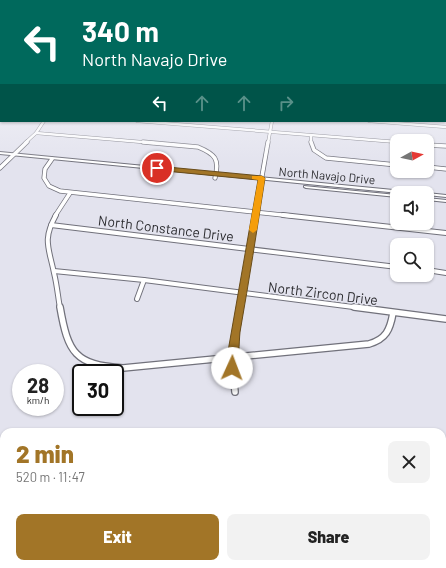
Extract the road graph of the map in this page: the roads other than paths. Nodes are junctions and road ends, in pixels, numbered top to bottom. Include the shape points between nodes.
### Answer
1 (43, 122) edge
2 (149, 122) edge
3 (272, 122) edge
4 (390, 122) edge
5 (420, 122) edge
6 (422, 125) junction
7 (446, 127) edge
8 (271, 132) junction
9 (36, 133) junction
10 (311, 135) junction
11 (390, 141) edge
12 (434, 145) edge
13 (446, 146) edge
14 (0, 153) edge
15 (11, 156) junction
16 (0, 157) edge
17 (51, 160) junction
18 (390, 163) edge
19 (0, 168) edge
20 (434, 168) edge
21 (446, 169) edge
22 (216, 176) junction
23 (261, 180) junction
24 (390, 191) edge
25 (70, 193) junction
26 (390, 195) edge
27 (434, 195) edge
28 (446, 196) edge
29 (434, 199) edge
30 (446, 200) edge
31 (256, 213) junction
32 (50, 225) junction
33 (446, 233) edge
34 (250, 250) junction
35 (390, 266) edge
36 (54, 271) junction
37 (434, 271) edge
38 (446, 272) edge
39 (144, 280) junction
40 (243, 293) junction
41 (137, 299) dead end
42 (393, 313) junction
43 (446, 319) edge
44 (232, 357) junction
45 (235, 392) dead end

1 - 9 street
2 - 8 street
3 - 8 street
4 - 6 street
5 - 6 street
6 - 7 street
8 - 10 street
8 - 23 street
9 - 15 street
9 - 22 street via 198,147 214,155 218,162
10 - 11 street
10 - 18 street via 312,149 326,158
12 - 13 street
14 - 15 street, North Navajo Drive
15 - 16 street, North Navajo Drive
15 - 17 street, North Navajo Drive
15 - 19 street
17 - 22 street, North Navajo Drive
17 - 25 street via 43,174 44,179 54,189
20 - 21 street
22 - 23 street, North Navajo Drive
23 - 24 street, North Navajo Drive
23 - 26 street, North Navajo Drive
23 - 31 street
25 - 31 street
25 - 32 street
27 - 28 street
29 - 30 street
31 - 33 street
31 - 34 street
32 - 34 street, North Constance Drive
32 - 36 street via 47,238
34 - 35 street, North Constance Drive
34 - 40 street
36 - 39 street, North Zircon Drive
36 - 44 street via 68,339 76,353 89,364 123,368
37 - 38 street
39 - 40 street, North Zircon Drive
39 - 41 street
40 - 42 street, North Zircon Drive
40 - 44 street
42 - 43 street, North Zircon Drive
42 - 44 street via 391,328 385,338 375,344
44 - 45 street

